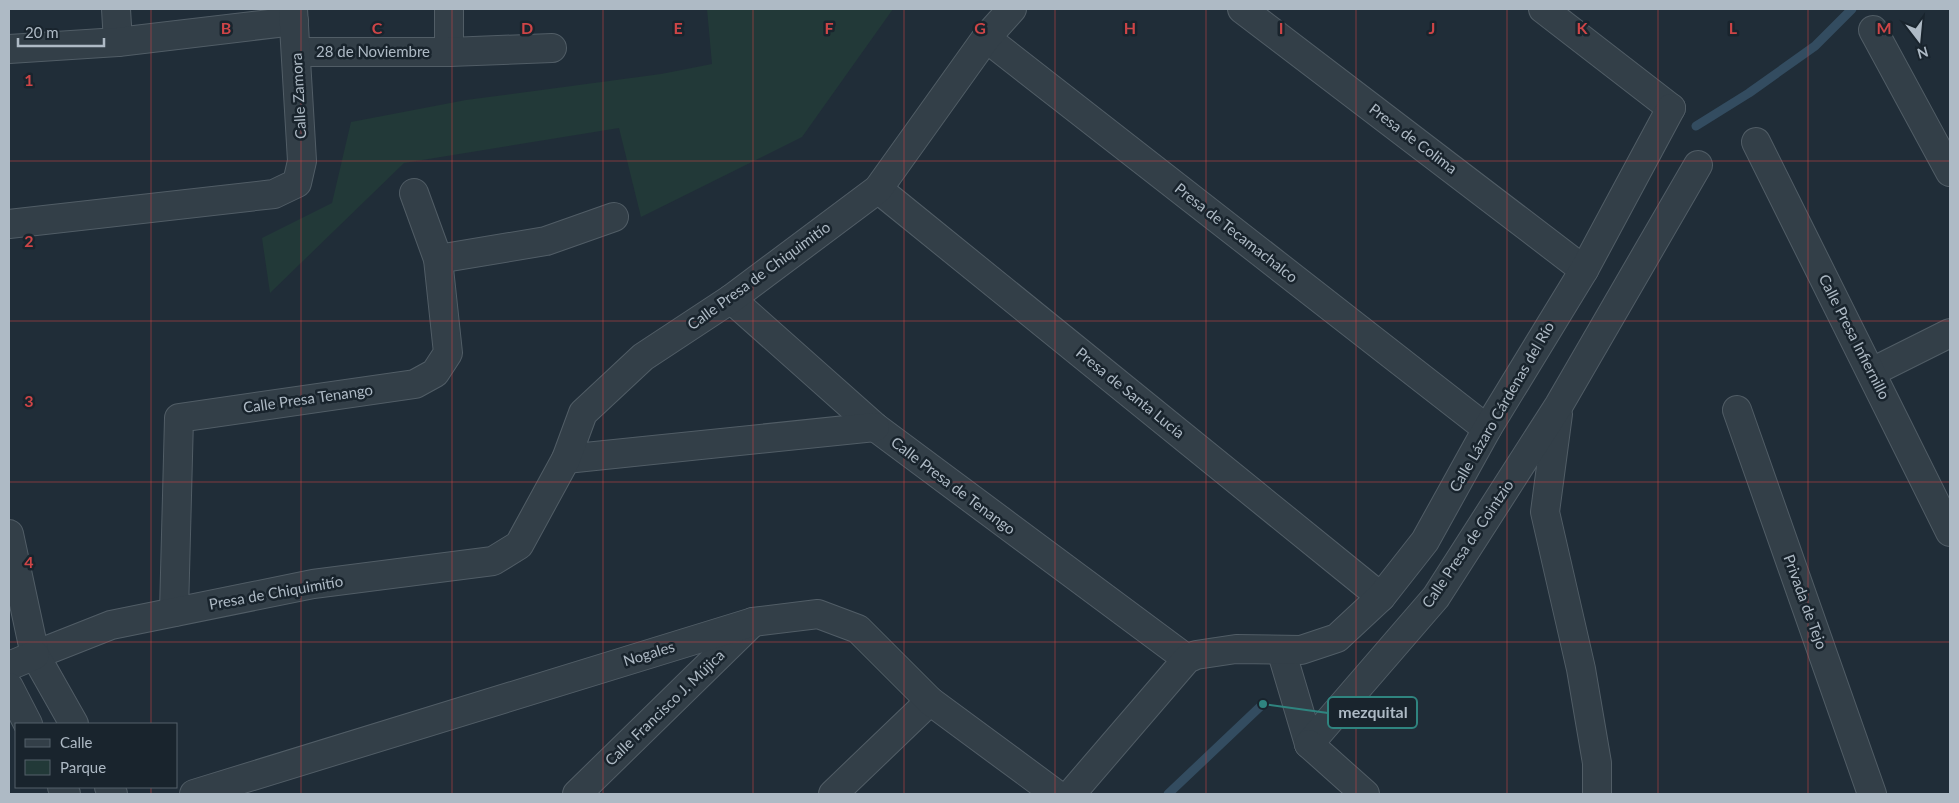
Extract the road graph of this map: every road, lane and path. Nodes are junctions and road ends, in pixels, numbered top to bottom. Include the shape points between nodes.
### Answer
1 (116, 9) edge
2 (449, 9) edge
3 (1012, 9) edge
4 (1242, 9) edge
5 (1543, 9) edge
6 (294, 15) edge
7 (1873, 30) dead end
8 (986, 38) junction
9 (118, 42) junction
10 (552, 48) dead end
11 (9, 49) edge
12 (297, 52) junction
13 (449, 52) junction
14 (1756, 142) dead end
15 (1698, 165) dead end
16 (1950, 172) edge
17 (878, 189) junction
18 (414, 193) dead end
19 (614, 217) dead end
20 (9, 224) edge
21 (438, 259) junction
22 (1584, 270) junction
23 (731, 299) junction
24 (1950, 333) edge
25 (1872, 372) junction
26 (1559, 405) junction
27 (1737, 410) dead end
28 (875, 427) junction
29 (1486, 429) junction
30 (566, 459) junction
31 (1950, 532) edge
32 (9, 534) edge
33 (519, 545) joint
34 (1381, 597) junction
35 (174, 612) junction
36 (753, 622) junction
37 (1281, 650) junction
38 (35, 654) junction
39 (1187, 659) junction
40 (9, 666) edge
41 (9, 687) edge
42 (930, 700) junction
43 (27, 723) edge
44 (73, 723) edge
45 (1309, 744) junction
46 (194, 794) edge
47 (577, 794) edge
48 (833, 794) edge
49 (1056, 794) edge
50 (1071, 794) edge
51 (1365, 794) edge
52 (1597, 794) edge
53 (1872, 794) edge

1 - 9 street
2 - 13 street, 28 de Noviembre
3 - 8 street, Calle Presa de Chiquimitío
4 - 22 street, Presa de Colima
5 - 22 street, Calle Lázaro Cárdenas del Río via 1671,108
6 - 9 street
6 - 12 street, Calle Zamora
7 - 16 street
8 - 17 street, Calle Presa de Chiquimitío
8 - 29 street, Presa de Tecamachalco
9 - 11 street
10 - 13 street, 28 de Noviembre
12 - 13 street, 28 de Noviembre
12 - 20 street, Calle Zamora via 302,161 297,183 274,194
14 - 25 street, Calle Presa Infiernillo
15 - 26 street, Calle Presa de Cointzio
17 - 23 street, Calle Presa de Chiquimitío
17 - 34 street, Presa de Santa Lucía
18 - 21 street
19 - 21 street via 546,241
21 - 35 street, Calle Presa Tenango via 448,352 435,373 415,384 179,418
22 - 29 street, Calle Lázaro Cárdenas del Río
23 - 28 street, Calle Presa de Tenango
23 - 30 street, Calle Presa de Chiquimitío via 643,357 583,413
24 - 25 street
25 - 31 street, Calle Presa Infiernillo
26 - 45 street, Calle Presa de Cointzio via 1436,597
26 - 52 street, Calle Presa de Cointzio via 1545,512 1581,669 1597,763
27 - 53 street, Privada de Tejo
28 - 30 street
28 - 39 street, Calle Presa de Tenango
29 - 34 street, Calle Lázaro Cárdenas del Río via 1425,541
30 - 33 street, Calle Presa de Chiquimitío
32 - 38 street
33 - 35 street, Presa de Chiquimitío via 493,561 312,584
34 - 37 street, Calle Lázaro Cárdenas del Río via 1337,638 1301,650
35 - 38 street, Presa de Chiquimitío via 111,625
36 - 42 street, Nogales via 818,614 858,629
36 - 46 street, Nogales
36 - 47 street, Calle Francisco J. Mújica
37 - 39 street, Calle Lázaro Cárdenas del Río via 1236,649
37 - 45 street
38 - 40 street, Presa de Chiquimitío
38 - 44 street
39 - 50 street
41 - 43 street
42 - 48 street
42 - 49 street, Nogales
45 - 51 street

